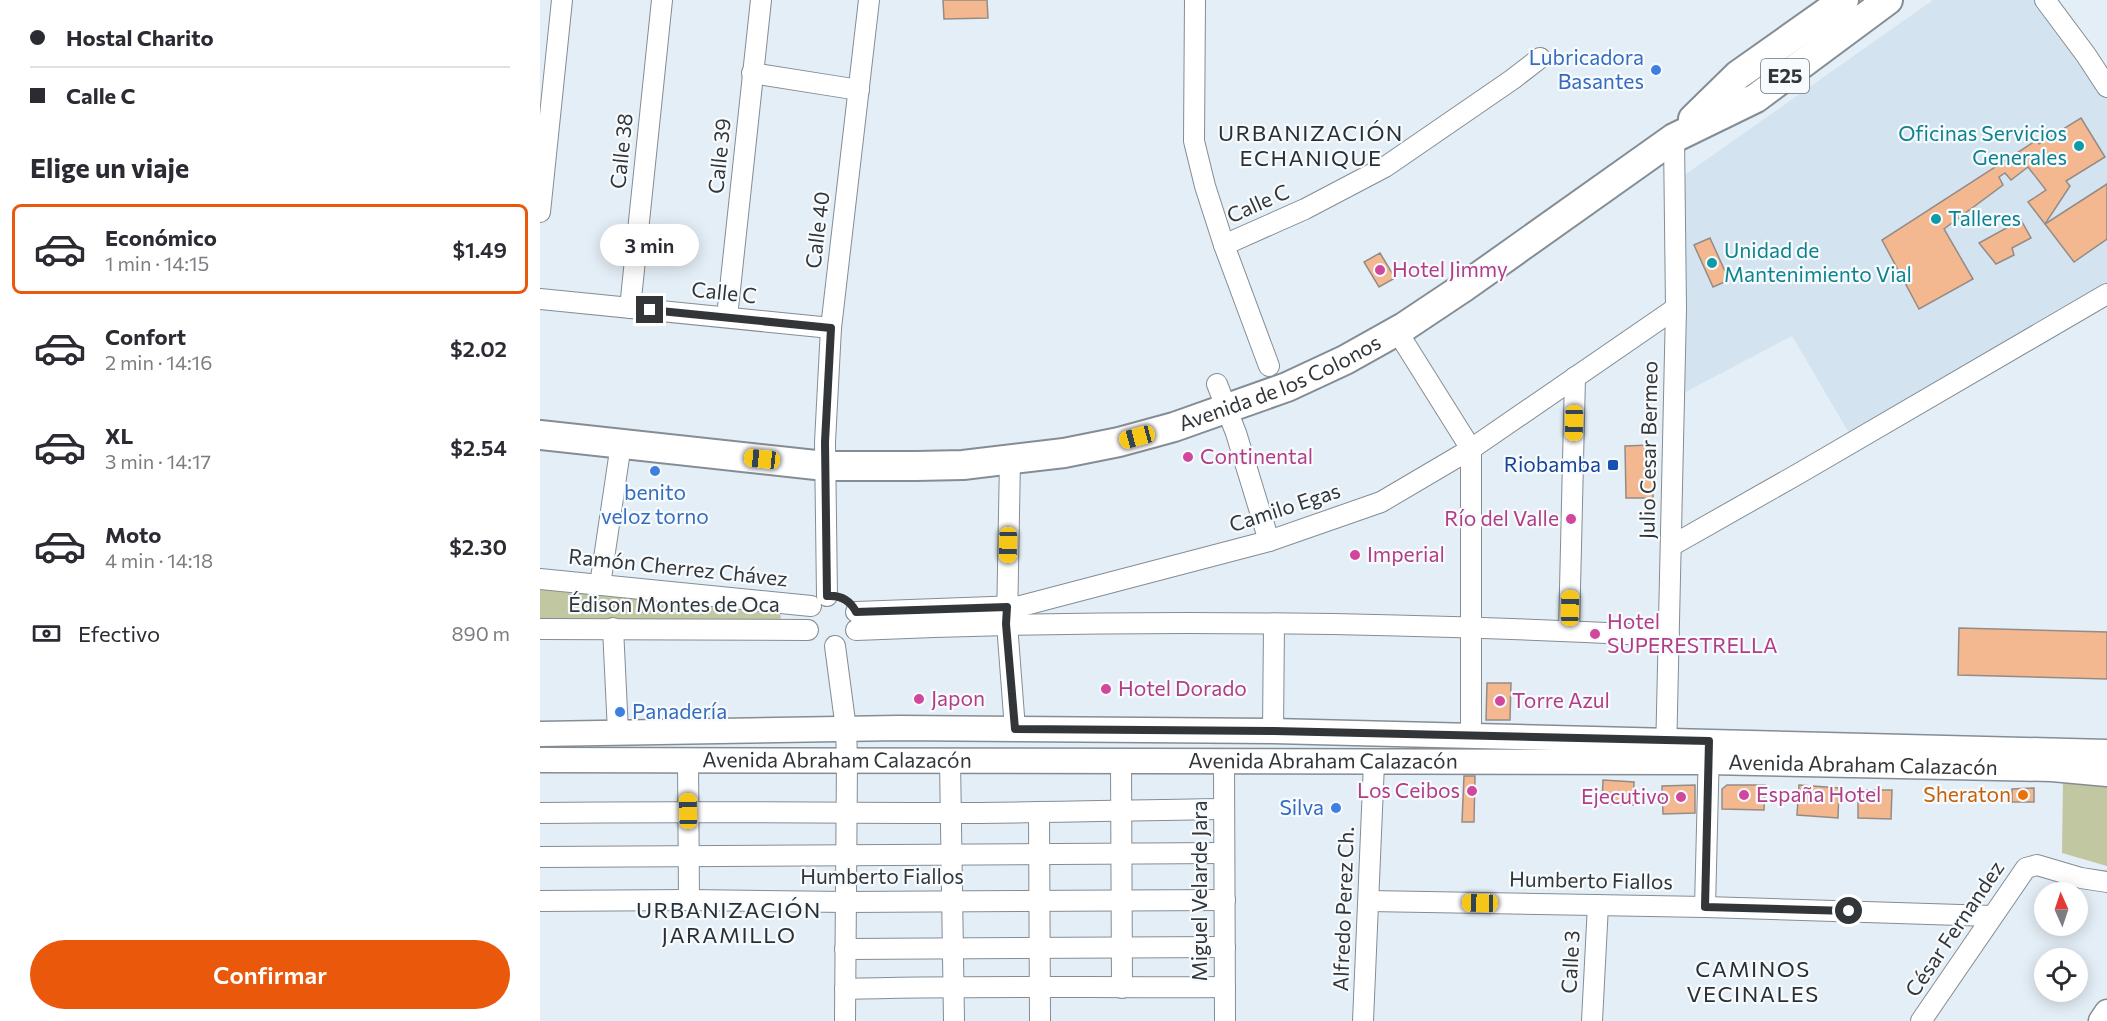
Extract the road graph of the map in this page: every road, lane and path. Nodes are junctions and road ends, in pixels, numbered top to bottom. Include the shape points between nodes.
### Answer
1 (562, 0) edge
2 (662, 0) edge
3 (761, 0) edge
4 (869, 0) edge
5 (1195, 0) edge
6 (1844, 0) edge
7 (1888, 0) edge
8 (2045, 0) edge
9 (2086, 55) junction
10 (2107, 55) edge
11 (1540, 58) dead end
12 (752, 74) junction
13 (2107, 87) edge
14 (859, 90) junction
15 (1674, 138) junction
16 (540, 212) edge
17 (1224, 245) junction
18 (2107, 294) edge
19 (540, 298) edge
20 (630, 308) junction
21 (1676, 308) junction
22 (727, 317) junction
23 (831, 328) junction
24 (1397, 331) junction
25 (1269, 366) dead end
26 (1575, 377) junction
27 (1221, 397) junction
28 (540, 435) edge
29 (621, 444) junction
30 (1471, 449) junction
31 (1010, 459) junction
32 (825, 466) junction
33 (1269, 541) junction
34 (1671, 546) junction
35 (540, 579) edge
36 (600, 585) junction
37 (819, 601) junction
38 (1007, 615) junction
39 (856, 621) junction
40 (1274, 624) junction
41 (614, 628) junction
42 (1471, 628) junction
43 (540, 629) edge
44 (808, 630) junction
45 (1569, 631) junction
46 (1669, 636) junction
47 (835, 646) junction
48 (846, 729) junction
49 (1015, 729) junction
50 (1274, 731) junction
51 (618, 732) junction
52 (540, 734) edge
53 (1471, 735) junction
54 (1666, 751) junction
55 (1708, 752) junction
56 (2107, 752) edge
57 (688, 759) junction
58 (540, 760) edge
59 (847, 760) junction
60 (950, 760) junction
61 (1121, 761) junction
62 (1224, 761) junction
63 (1374, 763) junction
64 (2107, 774) edge
65 (1224, 809) junction
66 (1122, 810) junction
67 (688, 811) junction
68 (540, 813) edge
69 (847, 813) junction
70 (951, 813) junction
71 (1039, 813) junction
72 (1224, 853) junction
73 (951, 854) junction
74 (1039, 854) junction
75 (1122, 854) junction
76 (846, 855) junction
77 (540, 857) edge
78 (688, 858) junction
79 (2107, 882) edge
80 (689, 900) junction
81 (1225, 900) junction
82 (1369, 900) junction
83 (540, 901) edge
84 (952, 901) junction
85 (1039, 901) junction
86 (1122, 901) junction
87 (846, 902) junction
88 (1598, 905) junction
89 (1705, 907) junction
90 (1992, 916) junction
91 (953, 948) junction
92 (1039, 948) junction
93 (1122, 948) junction
94 (1225, 948) junction
95 (845, 949) junction
96 (953, 986) junction
97 (1225, 987) junction
98 (1040, 988) junction
99 (1122, 988) junction
100 (845, 989) junction
101 (2107, 1012) edge
102 (844, 1021) edge
103 (954, 1021) edge
104 (1040, 1021) edge
105 (1225, 1021) edge
106 (1363, 1021) edge
107 (1592, 1021) edge
108 (1921, 1021) edge
109 (2101, 1021) edge

1 - 16 street
2 - 20 street, Calle 38
3 - 12 street, Calle 39
4 - 14 street, Calle 40
5 - 17 street via 1194,141
6 - 15 highway, Avenida de los Colonos / E25 via 1738,75
7 - 15 highway, Avenida de los Colonos / E25 via 1756,98
8 - 9 street
9 - 10 street
9 - 13 street
11 - 17 street, Calle C via 1385,167
12 - 14 street
12 - 22 street, Calle 39
14 - 23 street, Calle 40
15 - 21 street, Julio Cesar Bermeo
15 - 24 highway, Avenida de los Colonos / E25
17 - 25 street, Calle C
18 - 34 street
19 - 20 street, Calle C
20 - 22 street, Calle C
21 - 26 street, Camilo Egas
21 - 34 street, Julio Cesar Bermeo
22 - 23 street, Calle C
23 - 32 street, Calle 40
24 - 27 highway, Avenida de los Colonos / E25 via 1287,387
24 - 30 street
26 - 30 street, Camilo Egas
26 - 45 street
27 - 31 highway, Avenida de los Colonos / E25 via 1174,427 1064,453
27 - 33 street
28 - 29 highway, Avenida de los Colonos / E25
29 - 32 highway, Avenida de los Colonos / E25
29 - 36 street
30 - 33 street, Camilo Egas via 1381,502
30 - 42 street
31 - 32 highway, Avenida de los Colonos / E25 via 963,465
31 - 38 street
32 - 37 street, Calle 40
33 - 38 street, Camilo Egas via 1021,606
34 - 46 street, Julio Cesar Bermeo
35 - 36 street, Ramón Cherrez Chávez
36 - 37 street, Ramón Cherrez Chávez
37 - 39 street via 834,595 848,601
37 - 44 street via 806,617
38 - 39 street, Camilo Egas
38 - 40 street, Camilo Egas
38 - 49 street
39 - 47 street via 848,641
40 - 42 street, Camilo Egas
40 - 50 street
41 - 43 street, Édison Montes de Oca
41 - 44 street, Édison Montes de Oca
41 - 51 street
42 - 45 street, Camilo Egas
42 - 53 street
44 - 47 street via 818,643
45 - 46 street, Camilo Egas
46 - 54 street, Julio Cesar Bermeo
47 - 48 street
48 - 49 main road, Avenida Abraham Calazacón
48 - 51 main road, Avenida Abraham Calazacón
48 - 59 street
49 - 50 main road, Avenida Abraham Calazacón
50 - 53 main road, Avenida Abraham Calazacón
51 - 52 main road, Avenida Abraham Calazacón
53 - 54 main road, Avenida Abraham Calazacón
54 - 55 main road, Avenida Abraham Calazacón
54 - 63 main road, Avenida Abraham Calazacón
55 - 56 main road, Avenida Abraham Calazacón
55 - 64 main road, Avenida Abraham Calazacón
55 - 89 street
57 - 58 main road, Avenida Abraham Calazacón
57 - 59 main road, Avenida Abraham Calazacón
57 - 67 street
59 - 60 main road, Avenida Abraham Calazacón
59 - 69 street
60 - 61 main road, Avenida Abraham Calazacón
60 - 70 street
61 - 62 main road, Avenida Abraham Calazacón
61 - 66 street
62 - 63 main road, Avenida Abraham Calazacón
62 - 65 street, Miguel Velarde Jara
63 - 82 street, Alfredo Perez Ch.
65 - 66 street
65 - 72 street, Miguel Velarde Jara
66 - 71 street
66 - 75 street
67 - 68 street
67 - 69 street
67 - 78 street
69 - 70 street
69 - 76 street
70 - 71 street
70 - 73 street
71 - 74 street
72 - 75 street
72 - 81 street, Miguel Velarde Jara
73 - 74 street
73 - 76 street
73 - 84 street
74 - 75 street
74 - 85 street
75 - 86 street
76 - 78 street
76 - 87 street
77 - 78 street
78 - 80 street
79 - 90 street, César Fernandez via 2031,866
80 - 83 street, Humberto Fiallos
80 - 87 street, Humberto Fiallos
81 - 86 street, Humberto Fiallos
81 - 94 street, Miguel Velarde Jara
82 - 88 street, Humberto Fiallos
82 - 106 street, Alfredo Perez Ch.
84 - 85 street, Humberto Fiallos
84 - 87 street, Humberto Fiallos
84 - 91 street
85 - 86 street, Humberto Fiallos
85 - 92 street
86 - 93 street
87 - 95 street
88 - 89 street, Humberto Fiallos
88 - 107 street, Calle 3
89 - 90 street, Humberto Fiallos
90 - 108 street, César Fernandez
91 - 92 street
91 - 95 street
91 - 96 street
92 - 93 street
92 - 98 street
93 - 94 street
93 - 99 street
94 - 97 street, Miguel Velarde Jara
95 - 100 street
96 - 98 street
96 - 100 street
96 - 103 street
97 - 99 street
97 - 105 street, Miguel Velarde Jara
98 - 99 street
98 - 104 street
100 - 102 street
101 - 109 main road

